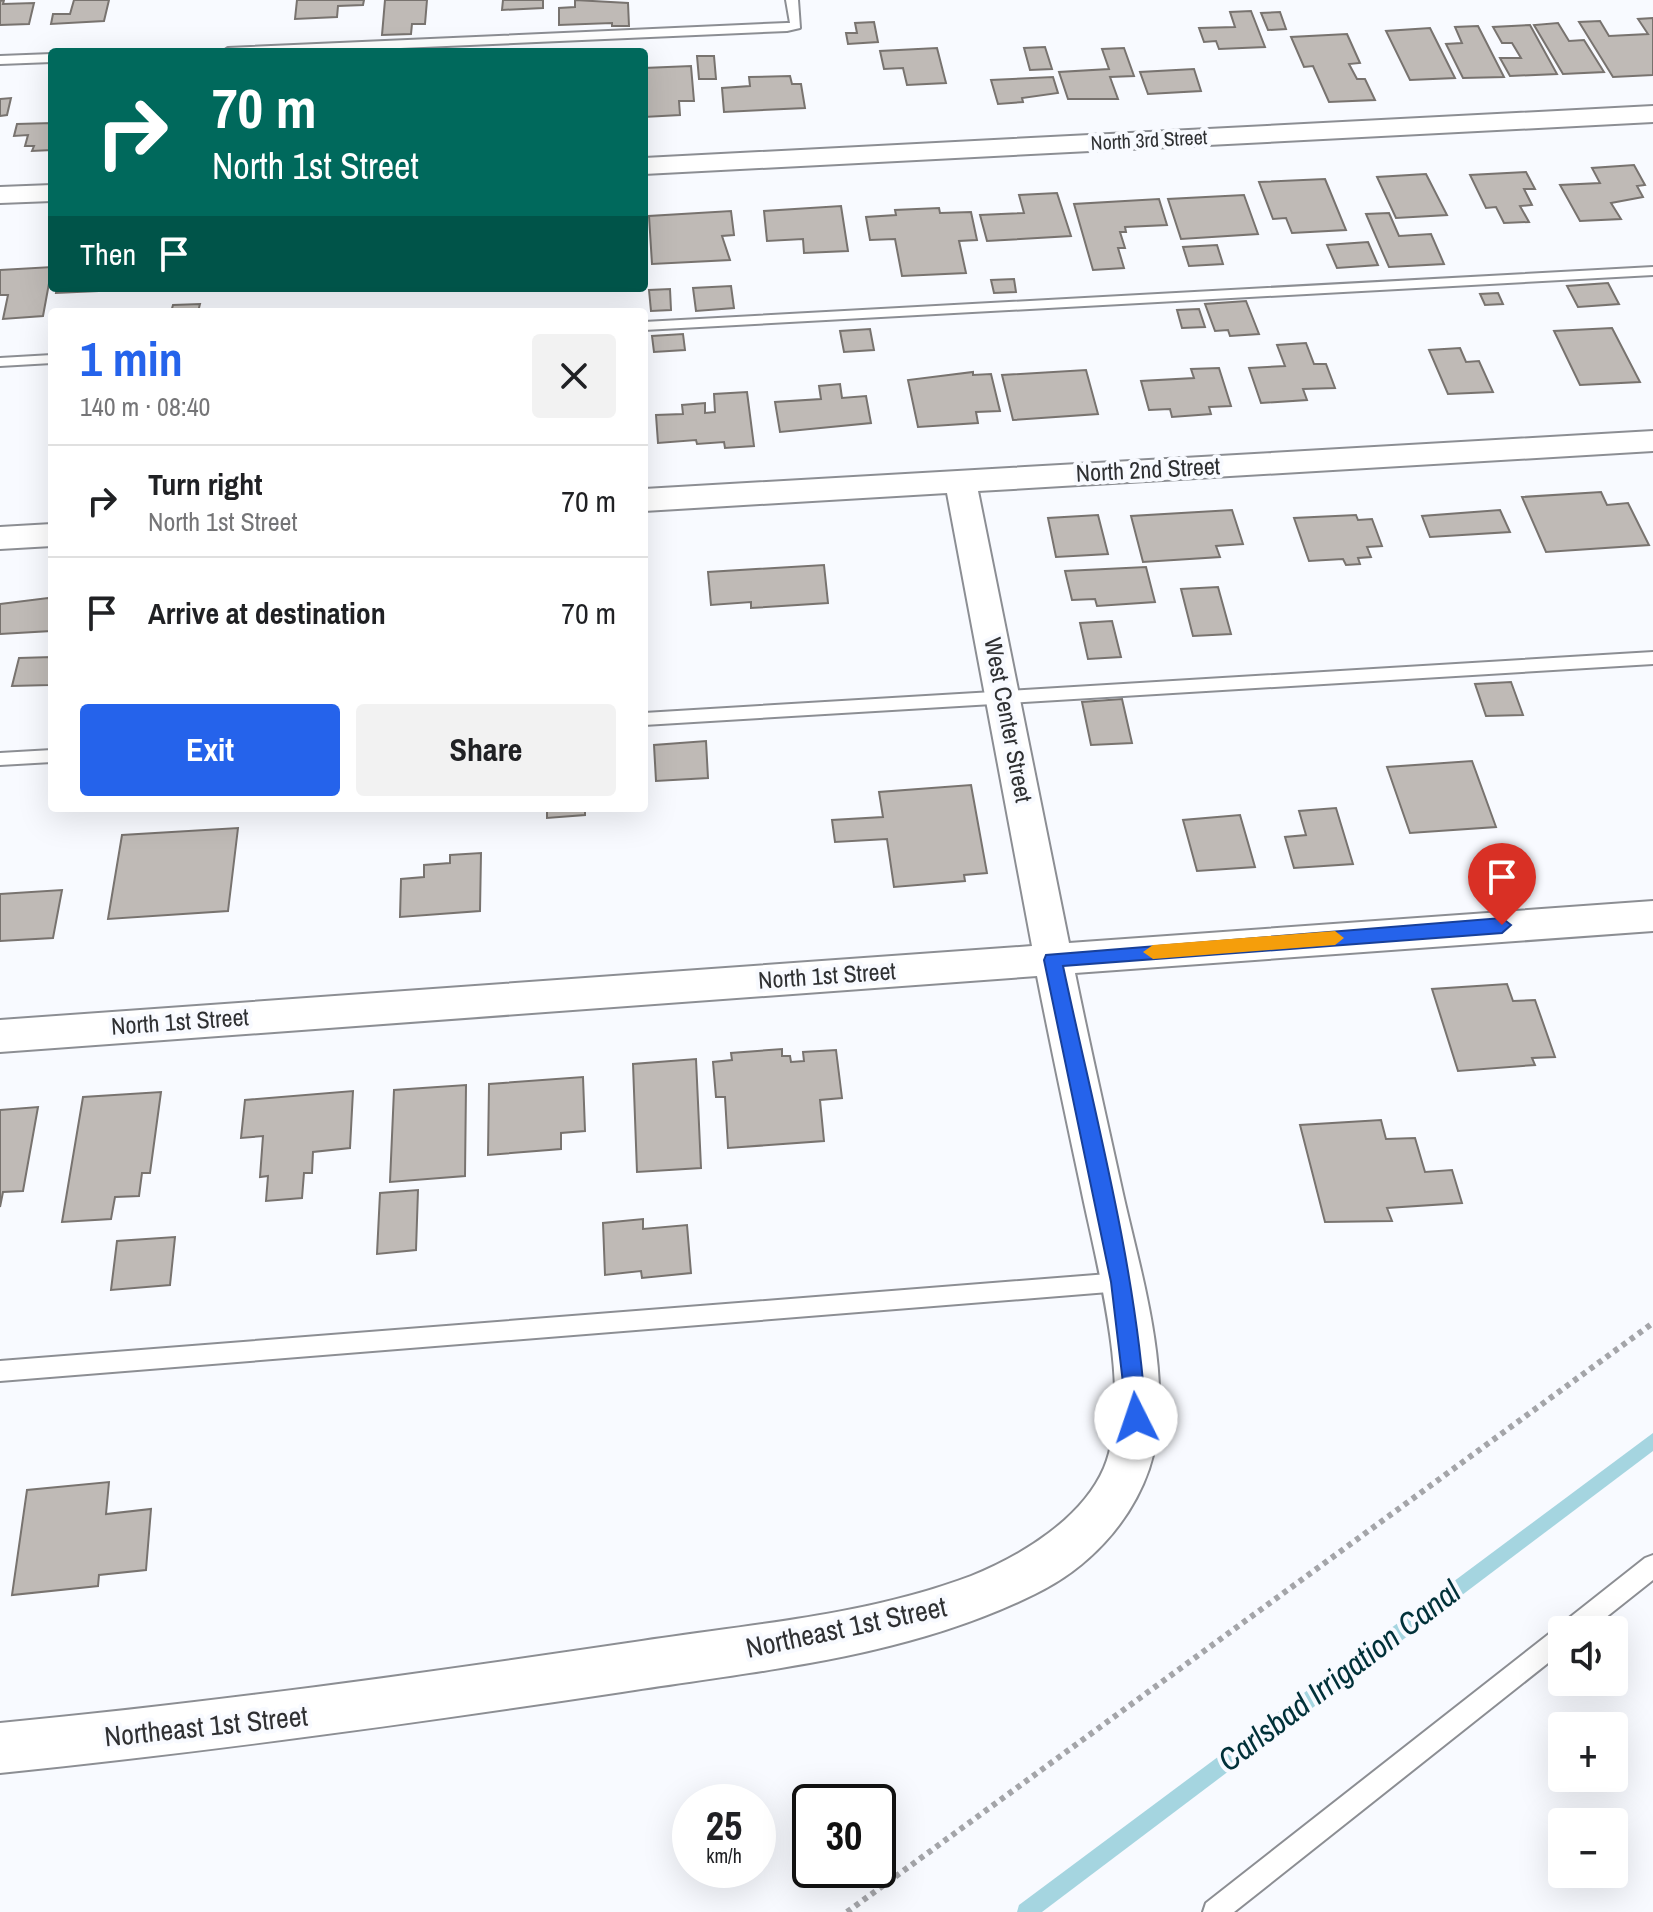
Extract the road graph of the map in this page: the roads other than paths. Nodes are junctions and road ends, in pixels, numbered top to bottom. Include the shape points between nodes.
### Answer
1 (792, 0) edge
2 (317, 48) edge
3 (48, 58) edge
4 (0, 60) edge
5 (1653, 114) edge
6 (648, 166) edge
7 (48, 193) edge
8 (0, 195) edge
9 (1653, 271) edge
10 (648, 326) edge
11 (48, 359) edge
12 (0, 362) edge
13 (1653, 441) edge
14 (960, 481) junction
15 (648, 500) edge
16 (48, 535) edge
17 (0, 538) edge
18 (1653, 658) edge
19 (1004, 696) junction
20 (648, 719) edge
21 (48, 756) edge
22 (0, 759) edge
23 (1653, 916) edge
24 (1053, 960) junction
25 (0, 1036) edge
26 (1121, 1282) junction
27 (0, 1371) edge
28 (1653, 1566) edge
29 (1590, 1616) edge
30 (1548, 1649) edge
31 (0, 1748) edge
32 (1215, 1912) edge

1 - 2 lane via 796,25 787,27
3 - 4 lane
5 - 6 street, North 3rd Street
7 - 8 street
9 - 10 lane
11 - 12 lane
13 - 14 street, North 2nd Street
14 - 15 street, North 2nd Street
14 - 19 street, West Center Street
16 - 17 street
18 - 19 lane
19 - 20 lane
19 - 24 street, West Center Street
21 - 22 lane
23 - 24 street, North 1st Street
24 - 25 street, North 1st Street
24 - 26 street, Northeast 1st Street
26 - 27 lane
26 - 31 street, Northeast 1st Street via 1136,1418 1129,1465 1113,1497 1075,1540 1024,1576 958,1604 836,1635 352,1710
28 - 29 lane
30 - 32 lane

